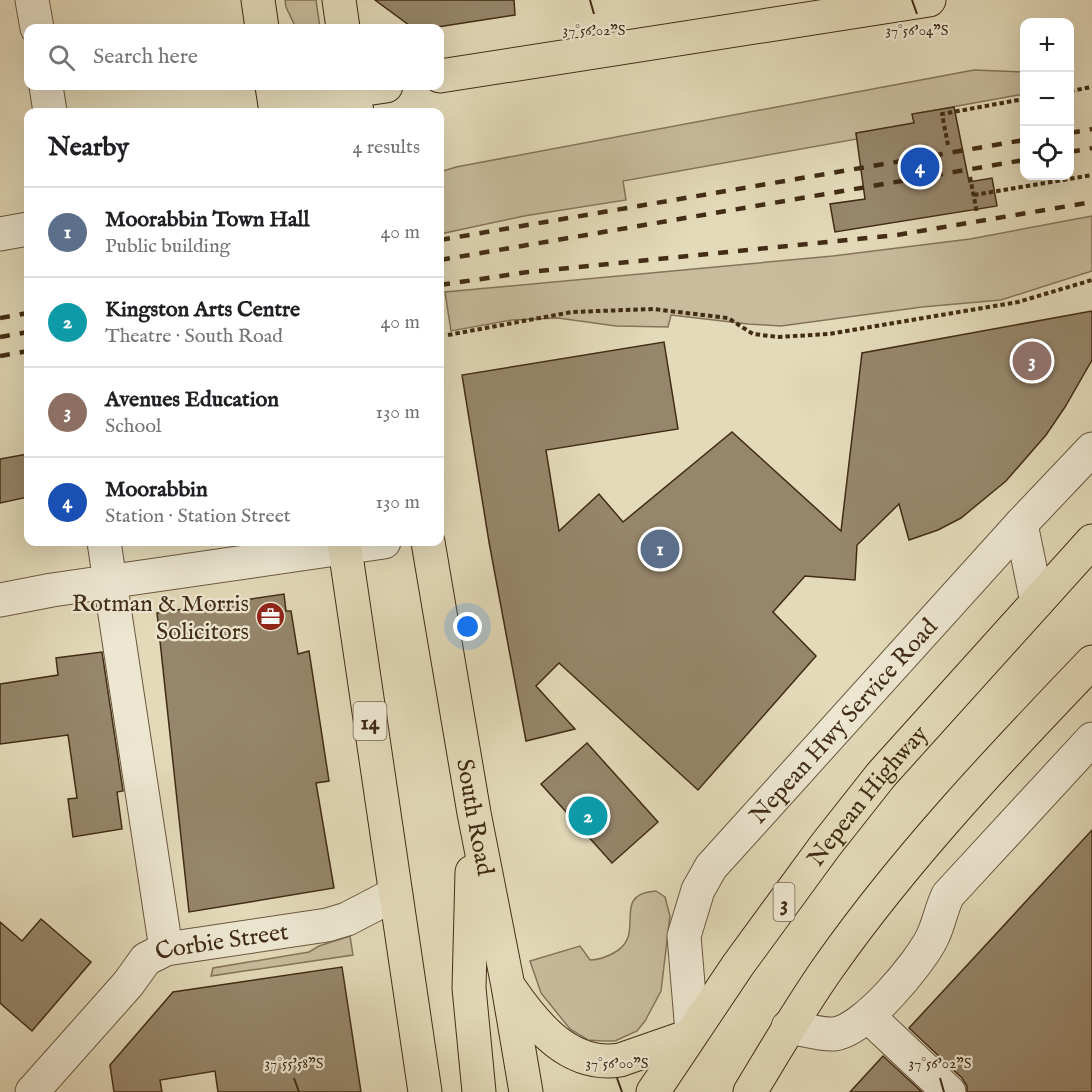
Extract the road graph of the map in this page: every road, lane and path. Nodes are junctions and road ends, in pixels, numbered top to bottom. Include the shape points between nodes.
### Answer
1 (32, 0) edge
2 (258, 0) edge
3 (339, 0) edge
4 (929, 0) edge
5 (36, 24) edge
6 (261, 24) edge
7 (343, 24) edge
8 (444, 75) edge
9 (1092, 87) edge
10 (47, 90) edge
11 (373, 90) edge
12 (1074, 90) edge
13 (354, 96) edge
14 (274, 100) edge
15 (1020, 100) edge
16 (49, 108) edge
17 (948, 146) dead end
18 (1092, 175) edge
19 (970, 177) dead end
20 (974, 195) junction
21 (977, 213) dead end
22 (24, 230) edge
23 (0, 234) edge
24 (1092, 280) edge
25 (448, 335) dead end
26 (1092, 449) edge
27 (1021, 524) junction
28 (1092, 541) edge
29 (105, 546) edge
30 (332, 546) edge
31 (344, 546) edge
32 (429, 546) edge
33 (110, 582) junction
34 (0, 600) edge
35 (1037, 602) junction
36 (1092, 662) edge
37 (1092, 739) edge
38 (474, 813) junction
39 (395, 894) junction
40 (166, 949) junction
41 (508, 986) junction
42 (868, 1016) junction
43 (788, 1027) junction
44 (690, 1034) junction
45 (32, 1092) edge
46 (425, 1092) edge
47 (479, 1092) edge
48 (526, 1092) edge
49 (653, 1092) edge
50 (750, 1092) edge
51 (949, 1092) edge

1 - 5 street
2 - 6 main road
3 - 7 main road
4 - 8 main road
9 - 12 path
10 - 16 street
11 - 13 main road
13 - 14 main road
15 - 17 path via 942,114
18 - 20 path
19 - 20 path
20 - 21 path
22 - 23 street
24 - 25 path via 1018,302 829,334 753,334 728,318 653,309 572,312
26 - 27 street, Nepean Hwy Service Road
27 - 35 street
27 - 44 street, Nepean Hwy Service Road via 711,867 698,890 684,936
28 - 35 main road, Nepean Highway / 3
29 - 33 street
30 - 33 street
31 - 39 main road, 14
32 - 38 main road, South Road
33 - 34 street
33 - 40 street
35 - 44 main road, Nepean Highway / 3 via 881,775
36 - 43 main road via 952,813 832,963
37 - 42 street via 948,895 933,937 916,964
38 - 41 main road, South Road
38 - 47 main road via 469,988
39 - 40 street, Corbie Street via 354,916 327,925
39 - 46 main road, 14
40 - 45 street, Corbie Street via 146,959
41 - 44 main road via 546,1034 567,1049 596,1060 620,1060
41 - 48 main road, South Road
42 - 43 street via 836,1034
42 - 51 street
43 - 50 main road
44 - 49 main road, Nepean Highway / 3

